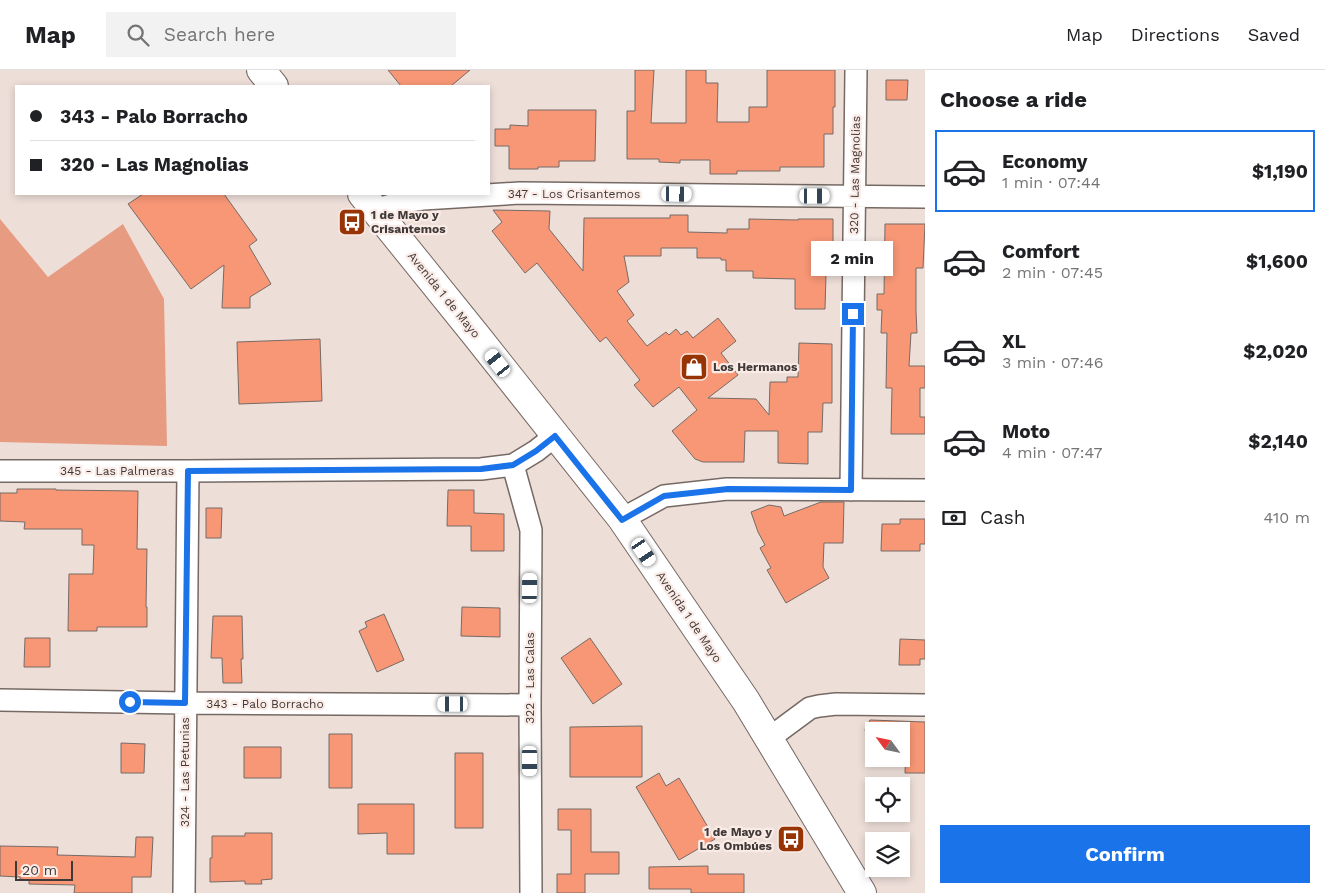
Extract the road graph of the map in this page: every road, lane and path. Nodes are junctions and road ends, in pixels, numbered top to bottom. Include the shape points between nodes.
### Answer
1 (261, 70) edge
2 (856, 70) edge
3 (273, 85) edge
4 (488, 195) edge
5 (490, 195) edge
6 (854, 196) junction
7 (925, 197) edge
8 (368, 202) edge
9 (555, 436) junction
10 (513, 465) junction
11 (0, 471) edge
12 (188, 471) junction
13 (851, 490) junction
14 (925, 490) edge
15 (622, 520) junction
16 (0, 700) edge
17 (185, 703) junction
18 (530, 705) junction
19 (925, 705) edge
20 (768, 739) junction
21 (184, 893) edge
22 (531, 893) edge
23 (862, 893) edge

1 - 3 main road
2 - 6 street, 320 - Las Magnolias
4 - 8 street, 347 - Los Crisantemos
5 - 6 street, 347 - Los Crisantemos
6 - 7 street, 347 - Los Crisantemos
6 - 13 street, 320 - Las Magnolias
8 - 9 main road, Avenida 1 de Mayo
9 - 10 street, 345 - Las Palmeras
9 - 15 main road, Avenida 1 de Mayo
10 - 12 street, 345 - Las Palmeras via 481,469
10 - 18 street, 322 - Las Calas via 531,530
11 - 12 street, 345 - Las Palmeras
12 - 17 street, 324 - Las Petunias
13 - 14 street
13 - 15 street via 728,489 664,496
15 - 20 main road, Avenida 1 de Mayo via 746,701
16 - 17 street, 343 - Palo Borracho
17 - 18 street, 343 - Palo Borracho
17 - 21 street, 324 - Las Petunias
18 - 22 street, 322 - Las Calas
19 - 20 street via 819,706 810,708
20 - 23 main road, Avenida 1 de Mayo

